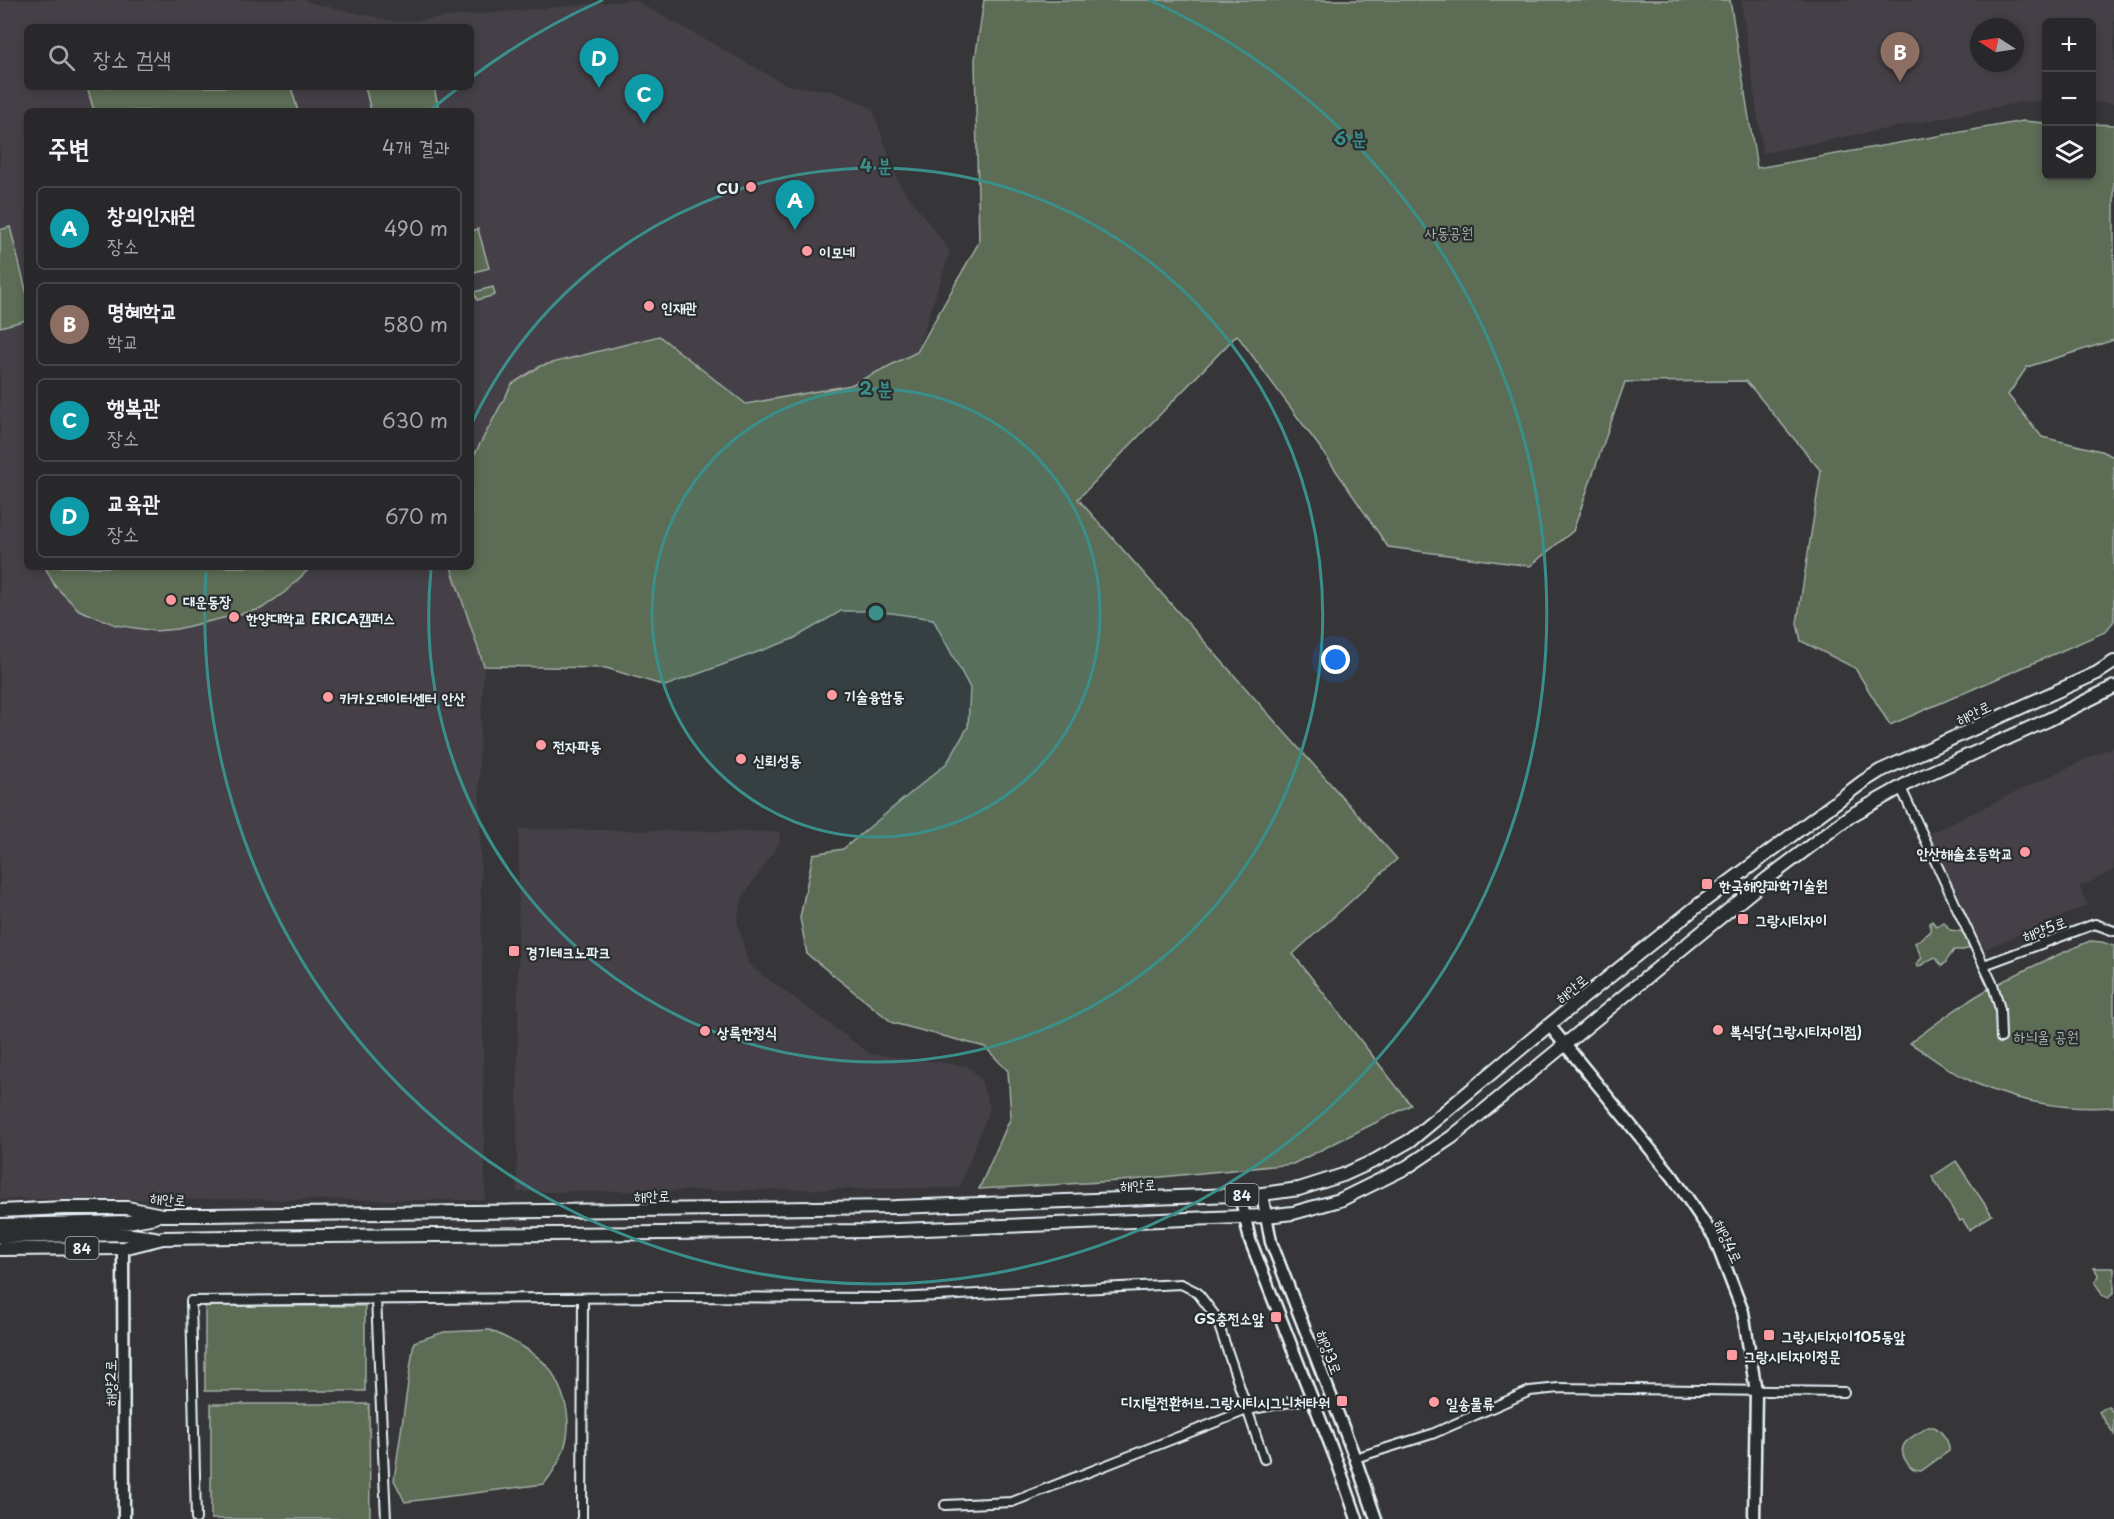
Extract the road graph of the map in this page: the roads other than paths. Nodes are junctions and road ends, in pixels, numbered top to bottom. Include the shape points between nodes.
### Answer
1 (2114, 662) edge
2 (2114, 687) edge
3 (1901, 788) junction
4 (2114, 931) edge
5 (1983, 965) junction
6 (1550, 1025) junction
7 (2001, 1038) dead end
8 (1565, 1045) junction
9 (1262, 1194) junction
10 (1240, 1195) junction
11 (0, 1211) edge
12 (162, 1215) junction
13 (1266, 1216) junction
14 (1244, 1217) junction
15 (0, 1225) edge
16 (0, 1238) edge
17 (163, 1239) junction
18 (123, 1248) junction
19 (0, 1249) edge
20 (583, 1298) junction
21 (376, 1299) junction
22 (1756, 1391) junction
23 (1844, 1392) dead end
24 (1312, 1398) junction
25 (1247, 1410) junction
26 (1355, 1458) junction
27 (1264, 1459) dead end
28 (945, 1505) dead end
29 (124, 1519) edge
30 (196, 1519) edge
31 (386, 1519) edge
32 (582, 1519) edge
33 (1357, 1519) edge
34 (1376, 1519) edge
35 (1754, 1519) edge

1 - 6 main road, 해안로 / 84 via 1864,781 1700,904
2 - 3 main road, 84
3 - 5 street
3 - 8 main road, 84 via 1850,816 1791,860
4 - 5 street, 해양5로 via 2095,924
5 - 7 street via 2000,1009
6 - 8 street, 해양4로
6 - 9 main road, 해안로 / 84 via 1411,1140 1343,1175 1299,1189
8 - 13 main road, 84 via 1452,1137 1407,1167 1340,1200
8 - 22 street, 해양4로 via 1673,1177 1713,1237 1743,1312
9 - 10 main road, 해안로 / 84
9 - 13 street, 해양3로
10 - 12 main road, 해안로 / 84 via 895,1207
10 - 14 street
11 - 12 main road, 해안로 / 84 via 127,1209
12 - 15 main road via 128,1222
13 - 14 main road, 84
13 - 26 street, 해양3로 via 1275,1253
14 - 17 main road, 84 via 871,1231
14 - 24 street
16 - 17 main road via 124,1234
17 - 18 main road, 84
18 - 19 main road, 84
18 - 29 street, 해양2로
20 - 21 street
20 - 25 street via 895,1298 1181,1284 1197,1292 1216,1317
20 - 32 street
21 - 30 street via 191,1301
21 - 31 street
22 - 23 street
22 - 26 street via 1530,1391 1432,1434
22 - 35 street, 해양4로
24 - 25 street
24 - 33 street
25 - 27 street
25 - 28 street via 1012,1503
26 - 34 street, 해양3로

